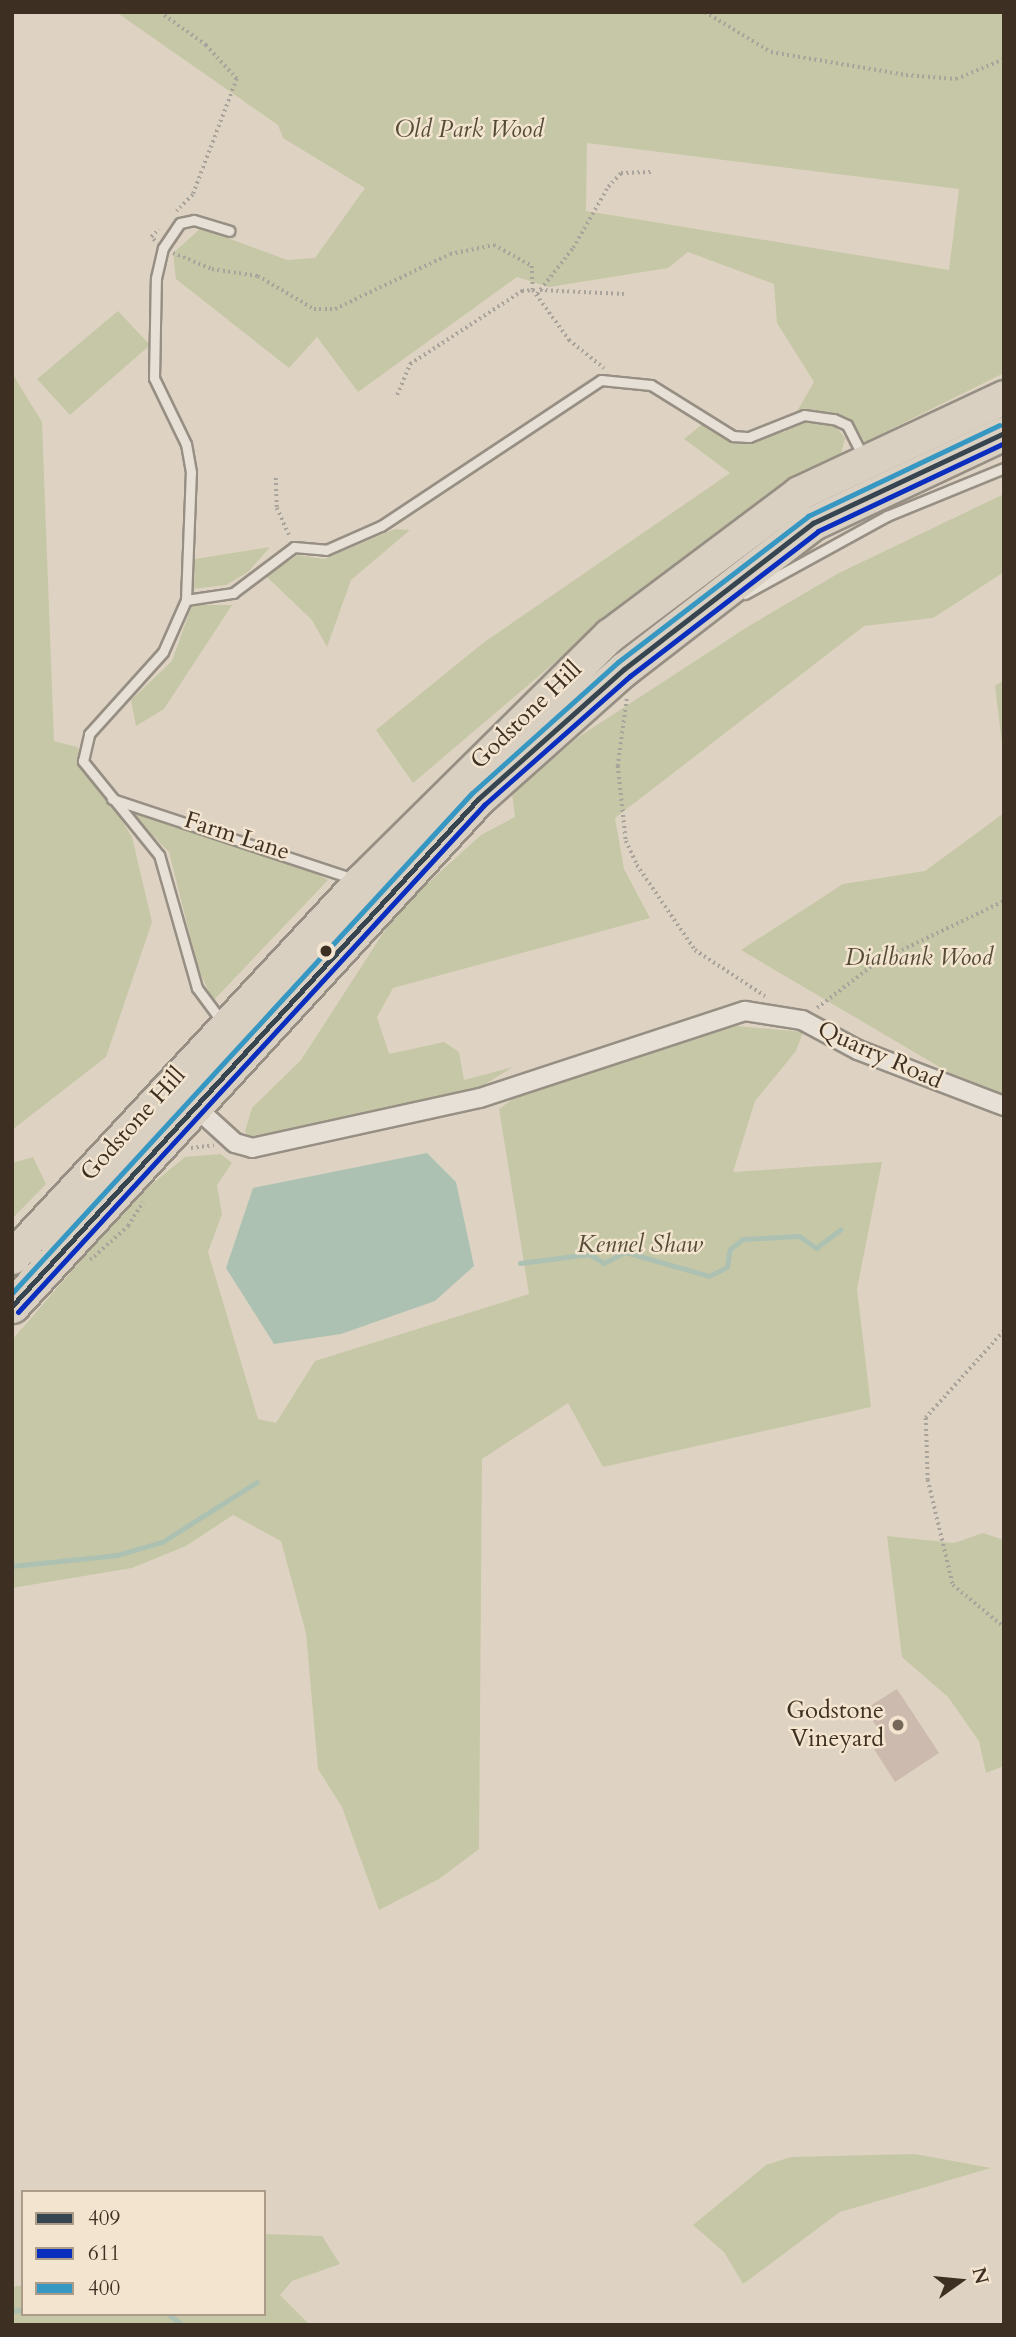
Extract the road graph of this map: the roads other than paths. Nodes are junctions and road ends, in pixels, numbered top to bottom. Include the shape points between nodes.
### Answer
1 (229, 231) dead end
2 (1004, 397) edge
3 (1004, 433) edge
4 (865, 461) junction
5 (1004, 468) edge
6 (186, 600) junction
7 (689, 617) junction
8 (111, 799) junction
9 (361, 881) junction
10 (224, 1024) junction
11 (164, 1089) junction
12 (1004, 1106) edge
13 (196, 1107) junction
14 (12, 1257) edge
15 (12, 1306) edge

1 - 6 lane via 194,220 180,223 163,248 156,278 154,378 186,444 191,472
2 - 4 highway, Godstone Hill
3 - 7 highway, Godstone Hill via 813,523
4 - 6 lane via 847,425 834,419 804,415 749,437 733,436 650,385 601,380 381,526 326,550 294,547 233,593
4 - 9 highway, Godstone Hill via 799,493 610,635
5 - 7 lane via 887,516 725,605
6 - 8 lane via 163,652 84,746 83,761
7 - 13 highway, Godstone Hill via 478,799
8 - 9 lane, Farm Lane
8 - 10 lane via 159,855 197,988
9 - 10 highway, Godstone Hill
10 - 11 highway, Godstone Hill
11 - 13 street, Quarry Road
11 - 14 highway, Godstone Hill
12 - 13 street, Quarry Road via 858,1050 802,1020 745,1012 480,1098 251,1148 235,1143
13 - 15 highway, Godstone Hill

